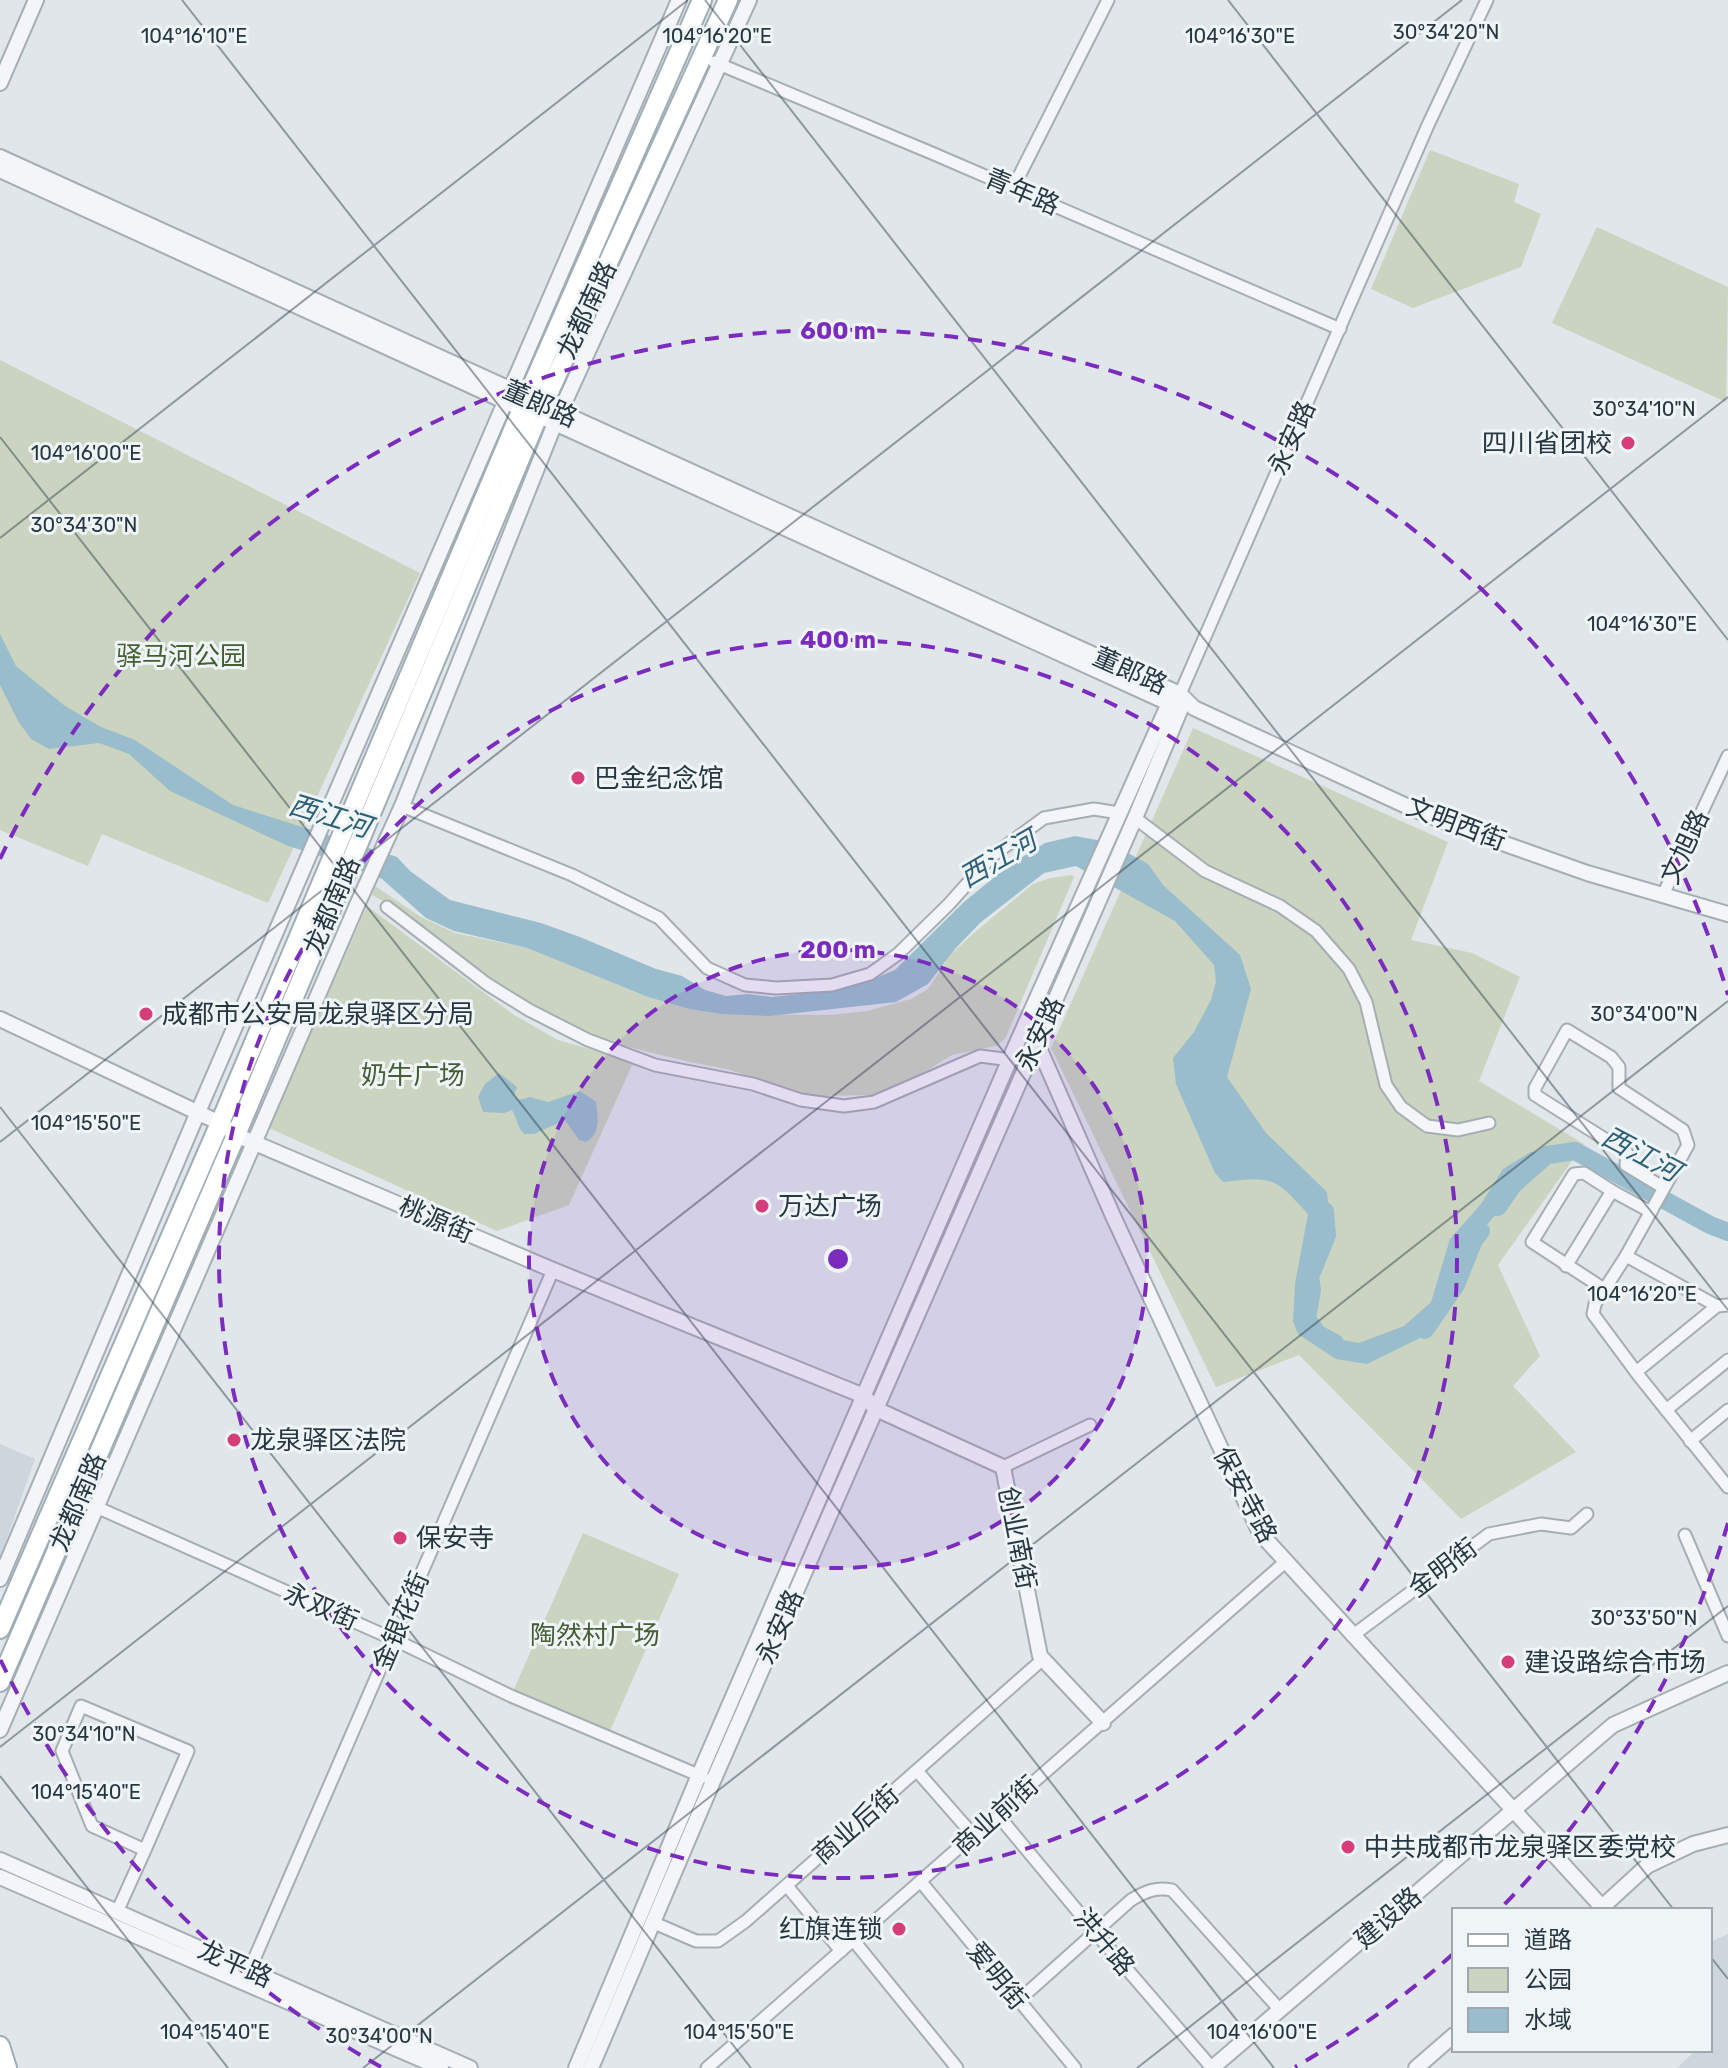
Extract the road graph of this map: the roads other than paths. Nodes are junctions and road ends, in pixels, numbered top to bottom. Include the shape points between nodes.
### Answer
1 (36, 0) edge
2 (679, 0) edge
3 (702, 0) edge
4 (728, 0) edge
5 (749, 0) edge
6 (1108, 0) edge
7 (1487, 0) edge
8 (701, 60) junction
9 (720, 64) junction
10 (0, 83) edge
11 (0, 157) edge
12 (0, 170) edge
13 (1013, 188) junction
14 (1340, 329) junction
15 (533, 407) junction
16 (1181, 703) junction
17 (1728, 756) edge
18 (402, 806) junction
19 (1119, 813) junction
20 (1135, 818) junction
21 (328, 891) junction
22 (1663, 895) junction
23 (1091, 897) junction
24 (387, 907) dead end
25 (1728, 914) edge
26 (0, 1019) edge
27 (1036, 1041) junction
28 (1011, 1060) junction
29 (198, 1112) junction
30 (220, 1123) junction
31 (1489, 1123) dead end
32 (236, 1135) junction
33 (254, 1142) junction
34 (1663, 1189) junction
35 (1612, 1191) junction
36 (1653, 1207) junction
37 (1626, 1256) junction
38 (1566, 1266) junction
39 (553, 1270) junction
40 (1604, 1289) junction
41 (1722, 1305) edge
42 (1728, 1360) edge
43 (1636, 1372) junction
44 (864, 1396) junction
45 (876, 1409) junction
46 (1666, 1410) junction
47 (1728, 1410) edge
48 (1090, 1425) dead end
49 (1690, 1441) junction
50 (1003, 1467) junction
51 (1728, 1487) edge
52 (61, 1490) junction
53 (87, 1503) junction
54 (1587, 1514) dead end
55 (1685, 1535) dead end
56 (1284, 1563) junction
57 (0, 1579) edge
58 (0, 1629) edge
59 (1352, 1636) junction
60 (1728, 1636) edge
61 (393, 1639) junction
62 (1043, 1659) junction
63 (1728, 1673) edge
64 (0, 1682) edge
65 (1103, 1723) junction
66 (0, 1730) edge
67 (917, 1771) junction
68 (706, 1778) junction
69 (1514, 1810) junction
70 (997, 1814) junction
71 (1728, 1835) edge
72 (974, 1836) junction
73 (145, 1850) junction
74 (0, 1860) edge
75 (0, 1877) edge
76 (921, 1882) junction
77 (787, 1886) junction
78 (1599, 1908) edge
79 (1601, 1908) edge
80 (117, 1912) junction
81 (652, 1922) junction
82 (1095, 1932) junction
83 (854, 1941) junction
84 (841, 1951) junction
85 (249, 1971) junction
86 (1018, 2001) junction
87 (1280, 2010) junction
88 (1452, 2037) edge
89 (0, 2046) edge
90 (7, 2068) edge
91 (441, 2068) edge
92 (470, 2068) edge
93 (576, 2068) edge
94 (591, 2068) edge
95 (707, 2068) edge
96 (957, 2068) edge
97 (1075, 2068) edge
98 (1212, 2068) edge
99 (1416, 2068) edge

1 - 10 street
2 - 15 street
3 - 15 main road, 龙都南路
4 - 8 main road, 龙都南路
5 - 9 street
6 - 13 street
7 - 14 street, 永安路
8 - 9 street, 青年路
8 - 15 main road, 龙都南路
9 - 13 street, 青年路
9 - 15 street
11 - 15 street, 董郞路
12 - 15 street, 董郞路
13 - 14 street, 青年路
14 - 16 street, 永安路
15 - 16 street, 董郞路
15 - 18 street
15 - 21 main road, 龙都南路
15 - 29 street via 333,802
16 - 19 street
16 - 20 street, 永安路
16 - 22 street, 文明西街 via 1413,809
17 - 22 street, 文旭路
18 - 19 street via 572,875 659,918 707,968 745,985 776,988 832,985 870,974 898,954 992,856 1044,818 1094,809
18 - 33 street
19 - 23 street
20 - 23 street, 永安路
20 - 31 street via 1205,871 1280,906 1316,931 1349,969 1366,1002 1386,1085 1401,1107 1427,1126 1458,1130
21 - 30 main road, 龙都南路
21 - 32 main road, 龙都南路
22 - 25 street, 文明西街
23 - 27 street, 永安路 via 1055,1003
23 - 28 street
24 - 28 street via 529,1010 655,1065 844,1106 874,1102 980,1056
26 - 29 street, 桃源街
27 - 45 street, 永安路
27 - 56 street, 保安寺路 via 1260,1533
28 - 44 street
29 - 30 street, 桃源街
29 - 57 street
30 - 32 street, 桃源街
30 - 52 main road, 龙都南路
32 - 33 street, 桃源街
32 - 53 main road, 龙都南路
33 - 39 street, 桃源街
33 - 53 street
34 - 34 street via 1688,1145 1683,1130 1619,1088 1619,1067 1611,1057 1567,1030 1535,1095 1627,1153 1626,1165
34 - 36 street
35 - 36 street
35 - 38 street
35 - 38 street via 1584,1173 1574,1174 1532,1242
36 - 37 street
37 - 40 street
37 - 41 street
38 - 40 street
39 - 44 street, 桃源街
39 - 61 street, 金银花街
40 - 43 street via 1593,1314
41 - 43 street
42 - 46 street
43 - 46 street
44 - 45 street, 桃源街
44 - 68 street
45 - 50 street, 创业南街
45 - 68 street, 永安路
46 - 49 street
47 - 49 street
48 - 50 street
49 - 51 street
50 - 62 street, 创业南街
52 - 53 street, 永双街
52 - 58 main road, 龙都南路
53 - 61 street, 永双街
53 - 64 main road, 龙都南路
53 - 66 street
54 - 59 street, 金明街 via 1571,1528 1541,1524 1489,1534
55 - 60 street
56 - 59 street, 保安寺路
56 - 65 street, 商业前街
59 - 69 street, 保安寺路
61 - 68 street, 永双街 via 511,1696
61 - 85 street, 金银花街
62 - 65 street, 创业南街
62 - 67 street, 商业后街
63 - 69 street, 建设路 via 1613,1725
65 - 70 street, 商业前街
67 - 72 street
67 - 77 street, 商业后街
68 - 81 street, 永安路
68 - 93 street
69 - 78 street, 保安寺路
69 - 87 street, 建设路
70 - 72 street, 商业前街
70 - 82 street, 洪升路
71 - 79 street via 1693,1844 1647,1866
72 - 76 street, 商业前街
73 - 73 street via 188,1751 81,1706 62,1751 92,1826
73 - 80 street
74 - 80 street, 龙平路
75 - 91 street, 龙平路
76 - 83 street, 商业前街
76 - 86 street, 爱明街
77 - 81 street, 商业后街 via 718,1941 696,1941
77 - 84 street
80 - 85 street, 龙平路
81 - 94 street, 永安路
82 - 86 street
82 - 87 street via 1146,1891 1172,1890
82 - 98 street, 洪升路
83 - 84 street, 商业前街
83 - 96 street
84 - 95 street, 商业前街
85 - 92 street, 龙平路
86 - 97 street, 爱明街
87 - 98 street, 建设路
88 - 99 street
89 - 90 main road

